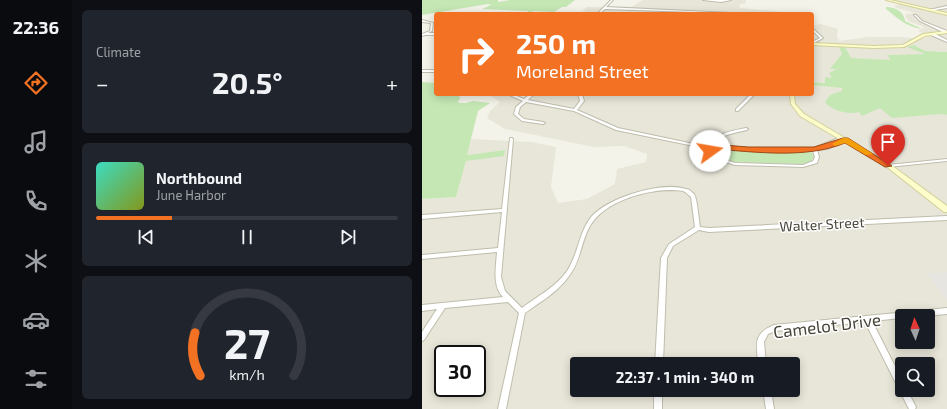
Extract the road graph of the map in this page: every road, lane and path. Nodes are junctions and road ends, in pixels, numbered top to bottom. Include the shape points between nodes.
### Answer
1 (612, 0) edge
2 (704, 0) edge
3 (730, 0) edge
4 (887, 0) edge
5 (946, 7) edge
6 (604, 8) junction
7 (688, 10) joint
8 (930, 10) junction
9 (600, 12) edge
10 (720, 12) edge
11 (947, 14) edge
12 (916, 15) dead end
13 (422, 21) edge
14 (814, 31) edge
15 (947, 32) edge
16 (424, 34) edge
17 (932, 34) junction
18 (947, 41) edge
19 (814, 42) edge
20 (814, 43) edge
21 (422, 71) edge
22 (434, 71) edge
23 (514, 96) edge
24 (530, 96) edge
25 (581, 96) edge
26 (751, 96) edge
27 (792, 96) edge
28 (525, 100) junction
29 (576, 110) junction
30 (736, 110) dead end
31 (543, 123) dead end
32 (746, 129) dead end
33 (511, 139) dead end
34 (843, 139) junction
35 (711, 146) junction
36 (814, 150) junction
37 (947, 160) edge
38 (888, 166) junction
39 (504, 210) junction
40 (947, 210) edge
41 (422, 217) edge
42 (947, 218) edge
43 (698, 228) junction
44 (500, 250) junction
45 (422, 257) edge
46 (509, 299) junction
47 (443, 306) junction
48 (422, 308) edge
49 (947, 311) edge
50 (522, 312) junction
51 (867, 319) junction
52 (422, 338) edge
53 (659, 357) edge
54 (761, 357) edge
55 (895, 373) edge
56 (658, 397) edge
57 (768, 397) edge
58 (907, 397) edge
59 (912, 407) dead end
60 (502, 409) edge
61 (658, 409) edge
62 (770, 409) edge

1 - 6 street
2 - 3 street
4 - 8 street
5 - 8 street
6 - 7 street
6 - 9 street
7 - 10 street
8 - 11 street
12 - 15 street via 922,21
13 - 16 street via 432,24 430,31
14 - 19 street via 822,38
15 - 17 street
17 - 18 street
17 - 20 street via 924,35 902,46
21 - 22 street
23 - 28 street
24 - 28 street
25 - 29 street via 582,101
26 - 30 street
27 - 34 street via 794,106 802,115
28 - 29 street
28 - 31 street via 517,109 518,116 523,120
29 - 35 street via 617,129
32 - 35 street via 719,137
33 - 39 street
34 - 36 street via 826,148
34 - 38 street
35 - 36 street
35 - 36 street via 710,151 714,157 735,164 803,166 817,160
37 - 38 street
38 - 40 street
39 - 41 street
39 - 44 street
42 - 43 street, Walter Street via 710,230
43 - 50 street via 693,196 686,190 668,189 636,194 613,202 589,223 578,256 566,276 546,295
43 - 53 street via 671,244 664,262
44 - 45 street
44 - 46 street via 498,277 502,292
46 - 47 street
46 - 50 street
47 - 48 street
47 - 52 street
49 - 51 street, Camelot Drive
50 - 60 street
51 - 54 street, Camelot Drive via 770,330 760,341
51 - 55 street
56 - 61 street
57 - 62 street
58 - 59 street

